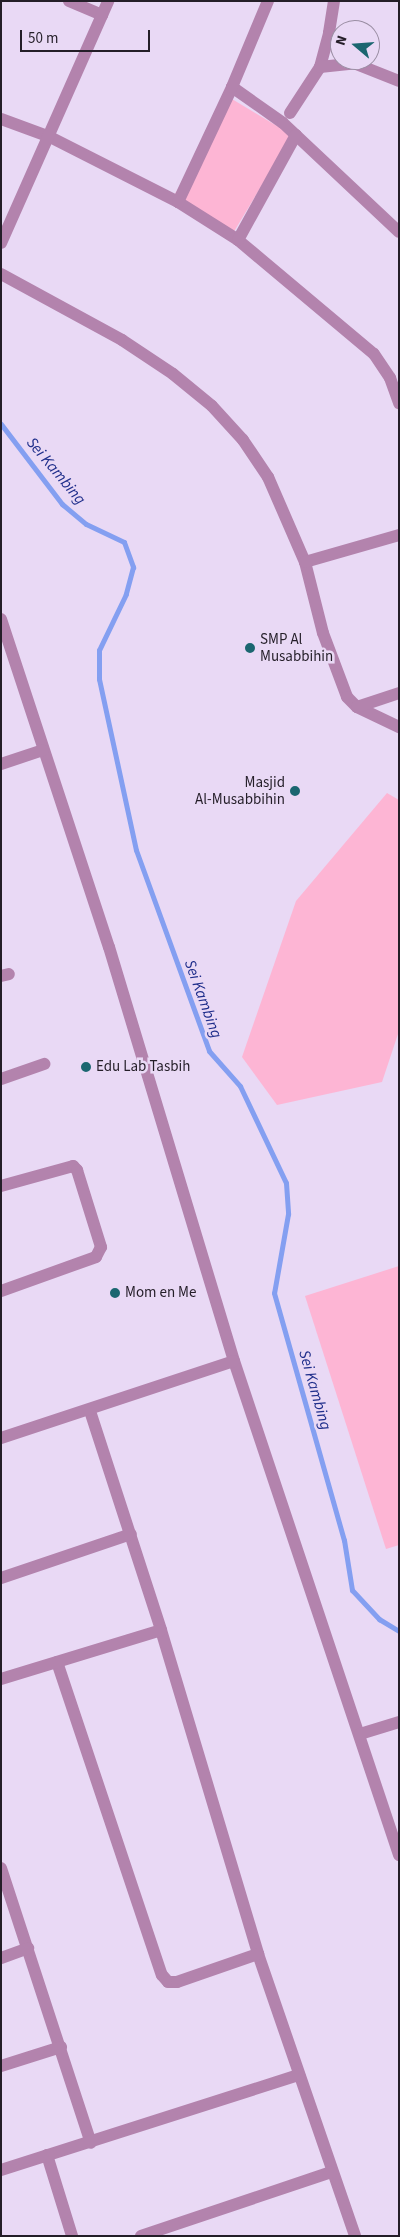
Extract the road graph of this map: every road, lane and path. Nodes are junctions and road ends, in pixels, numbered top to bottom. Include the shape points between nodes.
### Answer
1 (69, 1) edge
2 (108, 1) edge
3 (268, 1) edge
4 (334, 1) edge
5 (102, 15) junction
6 (329, 33) joint
7 (330, 65) edge
8 (320, 66) junction
9 (370, 70) edge
10 (399, 81) edge
11 (232, 87) junction
12 (290, 113) dead end
13 (1, 118) edge
14 (296, 135) junction
15 (50, 137) junction
16 (178, 202) junction
17 (399, 232) edge
18 (238, 240) junction
19 (1, 243) edge
20 (1, 274) edge
21 (399, 403) edge
22 (399, 535) edge
23 (305, 562) junction
24 (1, 619) edge
25 (399, 693) edge
26 (357, 707) junction
27 (399, 727) edge
28 (43, 750) junction
29 (1, 764) edge
30 (44, 1064) dead end
31 (1, 1079) edge
32 (1, 1186) edge
33 (1, 1291) edge
34 (234, 1361) junction
35 (90, 1411) junction
36 (1, 1437) edge
37 (131, 1534) junction
38 (1, 1578) edge
39 (161, 1630) junction
40 (57, 1662) junction
41 (1, 1679) edge
42 (399, 1722) edge
43 (360, 1734) junction
44 (399, 1855) edge
45 (1, 1868) edge
46 (28, 1948) junction
47 (258, 1954) junction
48 (1, 1958) edge
49 (61, 2047) junction
50 (1, 2066) edge
51 (299, 2075) junction
52 (91, 2142) junction
53 (47, 2155) junction
54 (1, 2170) edge
55 (331, 2172) junction
56 (72, 2236) edge
57 (141, 2236) edge
58 (355, 2236) edge

1 - 5 street
2 - 5 street
3 - 11 street
4 - 6 street
5 - 15 street
6 - 8 street
7 - 8 street
8 - 12 street
9 - 10 street
11 - 14 street
11 - 16 street
13 - 15 street
14 - 17 street
14 - 18 street
15 - 16 street
15 - 19 street
16 - 18 street
18 - 21 street via 374,354 390,378
20 - 23 street via 122,340 173,374 212,406 243,440 268,478
22 - 23 street
23 - 26 street via 323,633 347,697
24 - 28 street
25 - 26 street
26 - 27 street
28 - 29 street
28 - 34 street via 109,947
30 - 31 street
32 - 33 street via 73,1166 101,1247 96,1257
34 - 35 street
34 - 43 street
35 - 36 street
35 - 37 street
37 - 38 street
37 - 39 street
39 - 40 street
39 - 47 street
40 - 41 street
40 - 47 street via 162,1975 168,1982 177,1982
42 - 43 street
43 - 44 street
45 - 46 street
46 - 48 street
46 - 49 street
47 - 51 street
49 - 50 street
49 - 52 street
51 - 52 street
51 - 55 street
52 - 53 street
53 - 54 street
53 - 56 street
55 - 57 street
55 - 58 street

